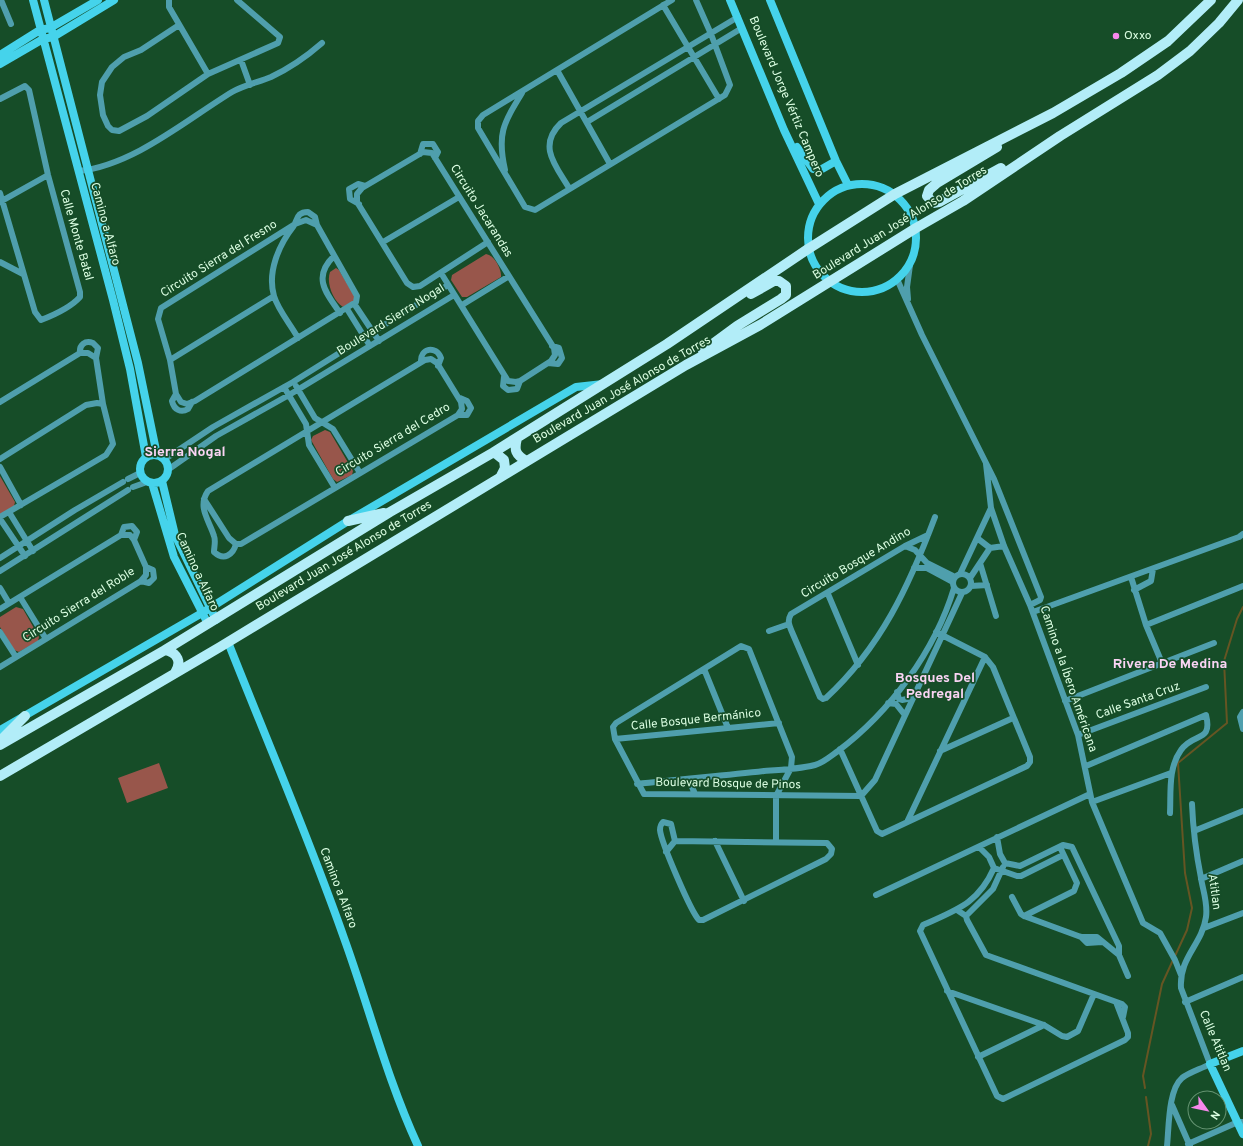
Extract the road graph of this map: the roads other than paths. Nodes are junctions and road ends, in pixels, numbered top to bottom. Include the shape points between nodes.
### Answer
1 (33, 0) edge
2 (44, 0) edge
3 (98, 0) edge
4 (114, 0) edge
5 (169, 0) edge
6 (237, 0) edge
7 (672, 0) edge
8 (696, 0) edge
9 (730, 0) edge
10 (770, 0) edge
11 (1211, 0) edge
12 (1238, 0) edge
13 (1, 1) edge
14 (663, 5) junction
15 (738, 17) junction
16 (11, 24) dead end
17 (179, 25) junction
18 (50, 28) junction
19 (742, 28) junction
20 (40, 30) junction
21 (711, 34) junction
22 (53, 37) junction
23 (43, 40) junction
24 (322, 43) dead end
25 (715, 44) junction
26 (688, 48) junction
27 (0, 55) edge
28 (694, 57) junction
29 (241, 60) junction
30 (0, 64) edge
31 (557, 70) junction
32 (208, 74) junction
33 (250, 84) junction
34 (522, 92) junction
35 (0, 99) edge
36 (719, 99) junction
37 (581, 113) junction
38 (587, 122) junction
39 (1027, 126) junction
40 (784, 130) junction
41 (1040, 150) junction
42 (836, 161) junction
43 (610, 164) junction
44 (88, 170) junction
45 (79, 171) junction
46 (48, 175) junction
47 (506, 176) junction
48 (848, 185) junction
49 (365, 186) junction
50 (569, 188) junction
51 (895, 194) junction
52 (459, 197) junction
53 (1, 198) edge
54 (359, 204) junction
55 (819, 204) junction
56 (295, 224) junction
57 (916, 228) junction
58 (383, 242) junction
59 (488, 242) junction
60 (808, 249) junction
61 (334, 256) junction
62 (0, 262) edge
63 (910, 264) junction
64 (440, 273) junction
65 (23, 274) junction
66 (509, 276) junction
67 (897, 279) junction
68 (829, 282) junction
69 (448, 285) junction
70 (454, 295) junction
71 (274, 296) junction
72 (425, 300) junction
73 (462, 304) junction
74 (354, 305) junction
75 (910, 307) junction
76 (412, 308) junction
77 (347, 309) junction
78 (431, 309) junction
79 (340, 313) junction
80 (707, 316) junction
81 (417, 318) junction
82 (373, 332) junction
83 (298, 338) junction
84 (365, 338) junction
85 (379, 340) junction
86 (370, 346) junction
87 (80, 353) junction
88 (96, 358) junction
89 (170, 360) junction
90 (421, 362) junction
91 (686, 365) junction
92 (438, 366) junction
93 (293, 382) junction
94 (603, 384) junction
95 (284, 387) junction
96 (299, 390) junction
97 (289, 395) junction
98 (460, 398) junction
99 (0, 402) edge
100 (103, 404) junction
101 (458, 415) junction
102 (323, 422) junction
103 (307, 431) junction
104 (517, 438) junction
105 (494, 452) junction
106 (146, 457) junction
107 (161, 457) junction
108 (0, 459) edge
109 (527, 461) junction
110 (986, 464) junction
111 (0, 467) edge
112 (169, 469) junction
113 (140, 473) junction
114 (360, 473) junction
115 (501, 476) junction
116 (162, 481) junction
117 (149, 482) junction
118 (335, 488) junction
119 (204, 499) junction
120 (21, 505) junction
121 (991, 508) junction
122 (9, 512) junction
123 (390, 512) junction
124 (935, 517) dead end
125 (0, 518) edge
126 (348, 521) junction
127 (1243, 534) edge
128 (121, 535) junction
129 (928, 535) junction
130 (977, 538) junction
131 (134, 540) junction
132 (28, 541) junction
133 (236, 544) junction
134 (906, 546) junction
135 (1004, 546) junction
136 (18, 547) junction
137 (990, 548) junction
138 (34, 551) junction
139 (919, 554) junction
140 (25, 556) junction
141 (0, 558) edge
142 (980, 563) junction
143 (914, 568) junction
144 (1153, 569) junction
145 (0, 571) edge
146 (956, 578) junction
147 (970, 578) junction
148 (1131, 578) junction
149 (987, 585) junction
150 (971, 586) junction
151 (1243, 586) edge
152 (0, 588) edge
153 (954, 588) junction
154 (1134, 590) junction
155 (962, 593) junction
156 (828, 594) junction
157 (20, 596) junction
158 (9, 603) junction
159 (1030, 605) junction
160 (0, 608) edge
161 (210, 608) junction
162 (1033, 612) junction
163 (202, 613) junction
164 (996, 616) dead end
165 (212, 622) junction
166 (789, 624) junction
167 (1146, 625) junction
168 (769, 631) dead end
169 (0, 632) edge
170 (936, 632) junction
171 (942, 636) junction
172 (46, 639) junction
173 (228, 642) junction
174 (1214, 643) dead end
175 (165, 650) junction
176 (16, 657) junction
177 (985, 657) junction
178 (1162, 663) junction
179 (858, 666) junction
180 (0, 667) edge
181 (704, 668) junction
182 (175, 673) junction
183 (1206, 687) dead end
184 (897, 692) junction
185 (912, 698) junction
186 (1065, 701) junction
187 (888, 703) junction
188 (1243, 712) edge
189 (904, 714) junction
190 (25, 716) junction
191 (1013, 718) junction
192 (779, 723) junction
193 (728, 728) junction
194 (1243, 729) edge
195 (0, 730) edge
196 (1078, 735) junction
197 (615, 739) junction
198 (0, 741) edge
199 (0, 745) edge
200 (840, 749) junction
201 (940, 751) junction
202 (1086, 766) junction
203 (791, 768) junction
204 (1171, 773) junction
205 (0, 776) edge
206 (694, 779) junction
207 (637, 784) junction
208 (695, 794) junction
209 (1090, 794) junction
210 (776, 796) junction
211 (861, 796) junction
212 (1092, 802) junction
213 (1192, 804) dead end
214 (1243, 811) edge
215 (1170, 813) dead end
216 (908, 820) junction
217 (1194, 831) junction
218 (997, 838) junction
219 (675, 841) junction
220 (715, 841) junction
221 (776, 842) junction
222 (978, 847) junction
223 (1060, 847) junction
224 (666, 852) junction
225 (1064, 855) junction
226 (1243, 861) edge
227 (1005, 863) junction
228 (994, 868) junction
229 (1002, 871) junction
230 (1201, 878) junction
231 (876, 895) dead end
232 (1012, 897) dead end
233 (744, 900) junction
234 (957, 910) junction
235 (1243, 912) edge
236 (966, 916) junction
237 (1024, 916) junction
238 (1204, 928) junction
239 (1117, 941) junction
240 (1109, 946) junction
241 (1188, 955) junction
242 (1119, 956) junction
243 (1175, 960) junction
244 (1180, 975) junction
245 (1128, 976) dead end
246 (1243, 977) edge
247 (947, 991) junction
248 (1094, 994) junction
249 (1185, 1002) junction
250 (1044, 1025) junction
251 (1243, 1051) edge
252 (978, 1057) junction
253 (1210, 1064) junction
254 (1171, 1104) junction
255 (1240, 1122) edge
256 (1243, 1134) edge
257 (1189, 1145) edge
258 (418, 1146) edge
259 (1167, 1146) edge

1 - 20 street, Camino a Alfaro
2 - 18 street, Camino a Alfaro
3 - 18 street
4 - 22 street
5 - 17 street via 169,7
6 - 29 street via 280,37 278,43
7 - 14 street
8 - 21 street
9 - 15 street, Boulevard Jorge Vértiz Campero
10 - 42 street, Boulevard Jorge Vértiz Campero
11 - 39 main road, Boulevard Juan José Alonso de Torres via 1181,31 1135,65
12 - 41 main road, Boulevard Juan José Alonso de Torres via 1219,23 1175,63
13 - 16 street
14 - 26 street
14 - 31 street
15 - 19 street, Boulevard Jorge Vértiz Campero
15 - 21 street
17 - 32 street
17 - 32 street via 112,66 102,82 100,95 103,115 108,126 119,131 147,116
18 - 20 street
18 - 22 street, Camino a Alfaro
19 - 25 street
19 - 40 street, Boulevard Jorge Vértiz Campero
20 - 23 street, Camino a Alfaro
20 - 27 street
21 - 25 street
21 - 26 street
22 - 23 street
22 - 44 street, Camino a Alfaro
23 - 30 street
23 - 45 street, Camino a Alfaro
24 - 33 street via 300,62 271,77
25 - 28 street
25 - 36 street via 730,85 725,95
26 - 28 street
26 - 37 street
28 - 36 street
28 - 38 street
29 - 32 street
29 - 33 street
31 - 34 street
31 - 37 street
33 - 44 street via 233,91 172,133 108,165
34 - 47 street via 510,111 502,135 500,149
34 - 47 street via 483,115 478,121 478,128
35 - 46 street, Calle Monte Batal via 20,87 25,86 28,90
36 - 43 street
37 - 38 street
37 - 50 street via 561,123 548,141 550,154
38 - 43 street
39 - 41 main road via 982,157 937,183 929,190 928,198 933,202 940,202 1017,159
39 - 51 main road, Boulevard Juan José Alonso de Torres
40 - 42 street via 813,169 822,169
40 - 55 street, Boulevard Jorge Vértiz Campero
41 - 57 main road, Boulevard Juan José Alonso de Torres via 963,201
42 - 48 street, Boulevard Jorge Vértiz Campero
43 - 50 street
44 - 45 street
44 - 107 street, Camino a Alfaro
45 - 106 street, Camino a Alfaro via 130,369
46 - 53 street, Calle Monte Batal
46 - 65 street, Calle Monte Batal via 80,296 77,301 41,320 35,312
47 - 50 street via 525,207 535,210
48 - 51 street via 870,184
48 - 55 street via 833,192
49 - 52 street, Circuito Jacarandas via 429,151
49 - 54 street via 358,194
49 - 54 street, Circuito Jacarandas via 355,184 348,192 352,202
51 - 57 street via 908,208
51 - 60 main road, Boulevard Juan José Alonso de Torres
52 - 58 street
52 - 59 street, Circuito Jacarandas
53 - 65 street, Calle Monte Batal
54 - 58 street
55 - 60 street via 808,227
56 - 61 street, Circuito Sierra del Fresno via 306,220 316,224
56 - 71 street via 278,252 273,274
56 - 89 street, Circuito Sierra del Fresno via 161,308 158,319
57 - 63 street via 916,247
57 - 68 main road, Boulevard Juan José Alonso de Torres
58 - 64 street via 410,286 420,286
59 - 64 street
59 - 66 street, Circuito Jacarandas
60 - 68 street via 814,268
60 - 80 main road, Boulevard Juan José Alonso de Torres
61 - 74 street, Circuito Sierra del Fresno via 357,296
61 - 79 street via 324,268 322,282
62 - 65 street
63 - 67 street
63 - 75 street
64 - 69 street
66 - 73 street
66 - 73 street, Circuito Jacarandas via 555,355 548,363 520,381 511,382 504,377
67 - 68 street via 875,289 863,291 851,290
67 - 75 street
68 - 91 main road, Boulevard Juan José Alonso de Torres via 760,325
69 - 70 street, Boulevard Sierra Nogal
69 - 72 street, Boulevard Sierra Nogal
70 - 73 street, Circuito Jacarandas
70 - 78 street, Boulevard Sierra Nogal
71 - 83 street
71 - 89 street
72 - 76 street, Boulevard Sierra Nogal
72 - 78 street
74 - 77 street, Circuito Sierra del Fresno
74 - 82 street, Circuito Sierra del Fresno
75 - 110 street
76 - 81 street
76 - 82 street, Boulevard Sierra Nogal
77 - 79 street, Circuito Sierra del Fresno
77 - 84 street
78 - 81 street, Boulevard Sierra Nogal
79 - 83 street, Circuito Sierra del Fresno
80 - 91 main road via 774,281 780,281 786,286 786,295 781,299 718,339
80 - 94 main road, Boulevard Juan José Alonso de Torres
81 - 85 street, Boulevard Sierra Nogal
82 - 84 street, Boulevard Sierra Nogal
82 - 85 street, Circuito Sierra del Fresno
83 - 89 street, Circuito Sierra del Fresno via 187,404 181,402 176,394
84 - 86 street
84 - 93 street, Boulevard Sierra Nogal
85 - 86 street, Boulevard Sierra Nogal
86 - 96 street, Boulevard Sierra Nogal
87 - 88 street via 88,353
87 - 88 street via 83,344 93,342 98,348
87 - 99 street
88 - 100 street
90 - 92 street via 431,360
90 - 92 street via 422,354 433,349 441,358
90 - 102 street
91 - 109 main road, Boulevard Juan José Alonso de Torres
92 - 98 street, Circuito Sierra del Cedro
93 - 95 street, Boulevard Sierra Nogal
93 - 96 street
94 - 104 main road, Boulevard Juan José Alonso de Torres
94 - 126 street via 576,386
95 - 97 street
95 - 107 street, Boulevard Sierra Nogal
96 - 97 street, Boulevard Sierra Nogal
96 - 102 street via 315,418
97 - 103 street via 306,424
97 - 112 street, Boulevard Sierra Nogal via 216,436
98 - 101 street, Circuito Sierra del Cedro via 462,407
98 - 101 street via 468,401 471,408 467,415
100 - 108 street via 86,405
100 - 120 street via 113,440 110,452
101 - 114 street, Circuito Sierra del Cedro
102 - 103 street
102 - 114 street via 333,429
103 - 118 street via 309,445
103 - 119 street via 210,489
104 - 105 main road, Boulevard Juan José Alonso de Torres
104 - 109 main road via 516,453
105 - 115 main road via 504,460 505,468
105 - 123 main road, Boulevard Juan José Alonso de Torres
106 - 107 street
106 - 113 street via 141,464
107 - 112 street
109 - 115 main road, Boulevard Juan José Alonso de Torres
110 - 121 street
110 - 159 street via 1041,596 1040,600
111 - 120 street
112 - 116 street
113 - 117 street
113 - 132 street via 75,510
114 - 118 street, Circuito Sierra del Cedro
115 - 173 main road, Boulevard Juan José Alonso de Torres
116 - 117 street
116 - 161 street, Camino a Alfaro via 176,535
117 - 138 street via 131,488 71,524
117 - 163 street, Camino a Alfaro via 174,557
118 - 133 street, Circuito Sierra del Cedro
119 - 133 street via 229,538
119 - 133 street, Circuito Sierra del Cedro via 203,511 215,540 214,552 222,557 229,556
120 - 122 street
121 - 130 street
121 - 135 street
122 - 125 street
122 - 132 street
123 - 126 main road
123 - 165 main road, Boulevard Juan José Alonso de Torres
124 - 129 street
125 - 136 street
126 - 161 street
127 - 144 street
128 - 131 street via 130,536
128 - 131 street, Circuito Sierra del Roble via 124,527 132,526 137,532
128 - 157 street
129 - 134 street, Circuito Bosque Andino
129 - 139 street, Circuito Bosque Andino
130 - 137 street
130 - 146 street
131 - 172 street, Circuito Sierra del Roble via 146,567 146,575 141,581
132 - 136 street
132 - 138 street
134 - 139 street
134 - 156 street, Circuito Bosque Andino
135 - 137 street
135 - 159 street
136 - 140 street
136 - 141 street
137 - 142 street
138 - 140 street
139 - 143 street
139 - 146 street, Circuito Bosque Andino via 927,563
140 - 145 street
142 - 147 street
142 - 149 street
143 - 146 street via 927,568
143 - 179 street via 887,625
144 - 148 street
144 - 154 street via 1151,581
146 - 147 street via 964,574
146 - 153 street
147 - 150 street
148 - 154 street
148 - 162 street
149 - 150 street
149 - 164 street
150 - 155 street
151 - 167 street
152 - 158 street
153 - 155 street
153 - 170 street, Boulevard Bosque de Pinos
154 - 167 street
155 - 171 street
156 - 166 street, Circuito Bosque Andino via 791,614
156 - 179 street
157 - 158 street
157 - 172 street
158 - 160 street
159 - 162 street, Camino a la Íbero Américana
161 - 163 street
161 - 165 street, Camino a Alfaro
162 - 186 street, Camino a la Íbero Américana
163 - 165 street, Camino a Alfaro
163 - 190 street
165 - 175 main road, Boulevard Juan José Alonso de Torres
166 - 168 street
166 - 179 street via 823,699
167 - 178 street
169 - 176 street
170 - 171 street
170 - 184 street, Boulevard Bosque de Pinos via 920,661
171 - 177 street
171 - 185 street
172 - 176 street, Circuito Sierra del Roble
173 - 182 main road, Boulevard Juan José Alonso de Torres
173 - 258 street, Camino a Alfaro via 323,880 364,993 389,1075
174 - 178 street
175 - 182 main road via 178,657
175 - 199 main road, Boulevard Juan José Alonso de Torres
176 - 180 street, Circuito Sierra del Roble
177 - 191 street via 993,667
177 - 201 street
178 - 186 street
181 - 192 street via 746,646
181 - 193 street
181 - 197 street via 616,723 613,727
182 - 205 main road, Boulevard Juan José Alonso de Torres
183 - 196 street, Calle Santa Cruz
184 - 185 street via 899,699 907,701
184 - 187 street, Boulevard Bosque de Pinos
185 - 189 street
186 - 196 street, Camino a la Íbero Américana
187 - 189 street via 896,704
187 - 200 street, Boulevard Bosque de Pinos via 856,737
188 - 194 street via 1240,717
189 - 211 street via 875,780
190 - 195 street
190 - 198 main road
191 - 201 street
191 - 216 street via 1030,757 1027,766
192 - 193 street, Calle Bosque Bermánico
192 - 203 street via 792,757
193 - 197 street, Calle Bosque Bermánico
196 - 202 street, Camino a la Íbero Américana
197 - 207 street
200 - 203 street, Boulevard Bosque de Pinos via 815,765
200 - 211 street
201 - 216 street
202 - 204 street via 1206,715 1208,730 1187,742 1175,760
202 - 209 street, Camino a la Íbero Américana
203 - 206 street, Boulevard Bosque de Pinos
203 - 210 street
204 - 212 street
204 - 215 street
206 - 207 street, Boulevard Bosque de Pinos
206 - 208 street via 692,787
207 - 208 street, Boulevard Bosque de Pinos via 644,794
208 - 210 street, Boulevard Bosque de Pinos
209 - 212 street, Camino a la Íbero Américana
209 - 218 street
210 - 211 street, Boulevard Bosque de Pinos
210 - 221 street
211 - 216 street via 879,833 882,834
212 - 243 street, Camino a la Íbero Américana via 1143,923 1157,930
213 - 217 street, Atitlan
214 - 217 street
217 - 230 street, Atitlan
218 - 222 street
218 - 227 street via 1000,854
219 - 220 street
219 - 224 street
219 - 224 street via 671,824 663,822 660,831
220 - 221 street
220 - 233 street
221 - 233 street via 827,843 832,849 826,858
222 - 228 street via 989,857
222 - 231 street
223 - 225 street
223 - 227 street via 1020,866
223 - 239 street via 1072,847
224 - 233 street via 699,920
225 - 229 street via 1021,876
225 - 237 street via 1077,883 1074,891
226 - 230 street
227 - 229 street
228 - 229 street
228 - 234 street via 985,886 966,905
229 - 236 street via 993,889
230 - 238 street, Atitlan via 1207,903
232 - 237 street via 1020,914
234 - 236 street
234 - 247 street via 923,926 920,931
235 - 238 street
236 - 248 street via 986,955
237 - 240 street via 1081,937 1095,936
238 - 241 street, Atitlan
239 - 240 street
239 - 242 street
240 - 242 street
241 - 243 street
241 - 244 street, Atitlan
242 - 245 street
243 - 244 street, Camino a la Íbero Américana
244 - 249 street
246 - 249 street
247 - 250 street
247 - 252 street
248 - 250 street via 1081,1025 1073,1035 1062,1036
248 - 252 street via 1125,1007 1122,1017 1128,1037 1124,1040 1003,1099 997,1096
249 - 253 street, Calle Atitlan
250 - 252 street
251 - 253 street
253 - 254 street via 1183,1078 1175,1088
253 - 255 street, Calle Atitlan
254 - 257 street
254 - 259 street
255 - 256 street, Calle Atitlan
255 - 257 street

